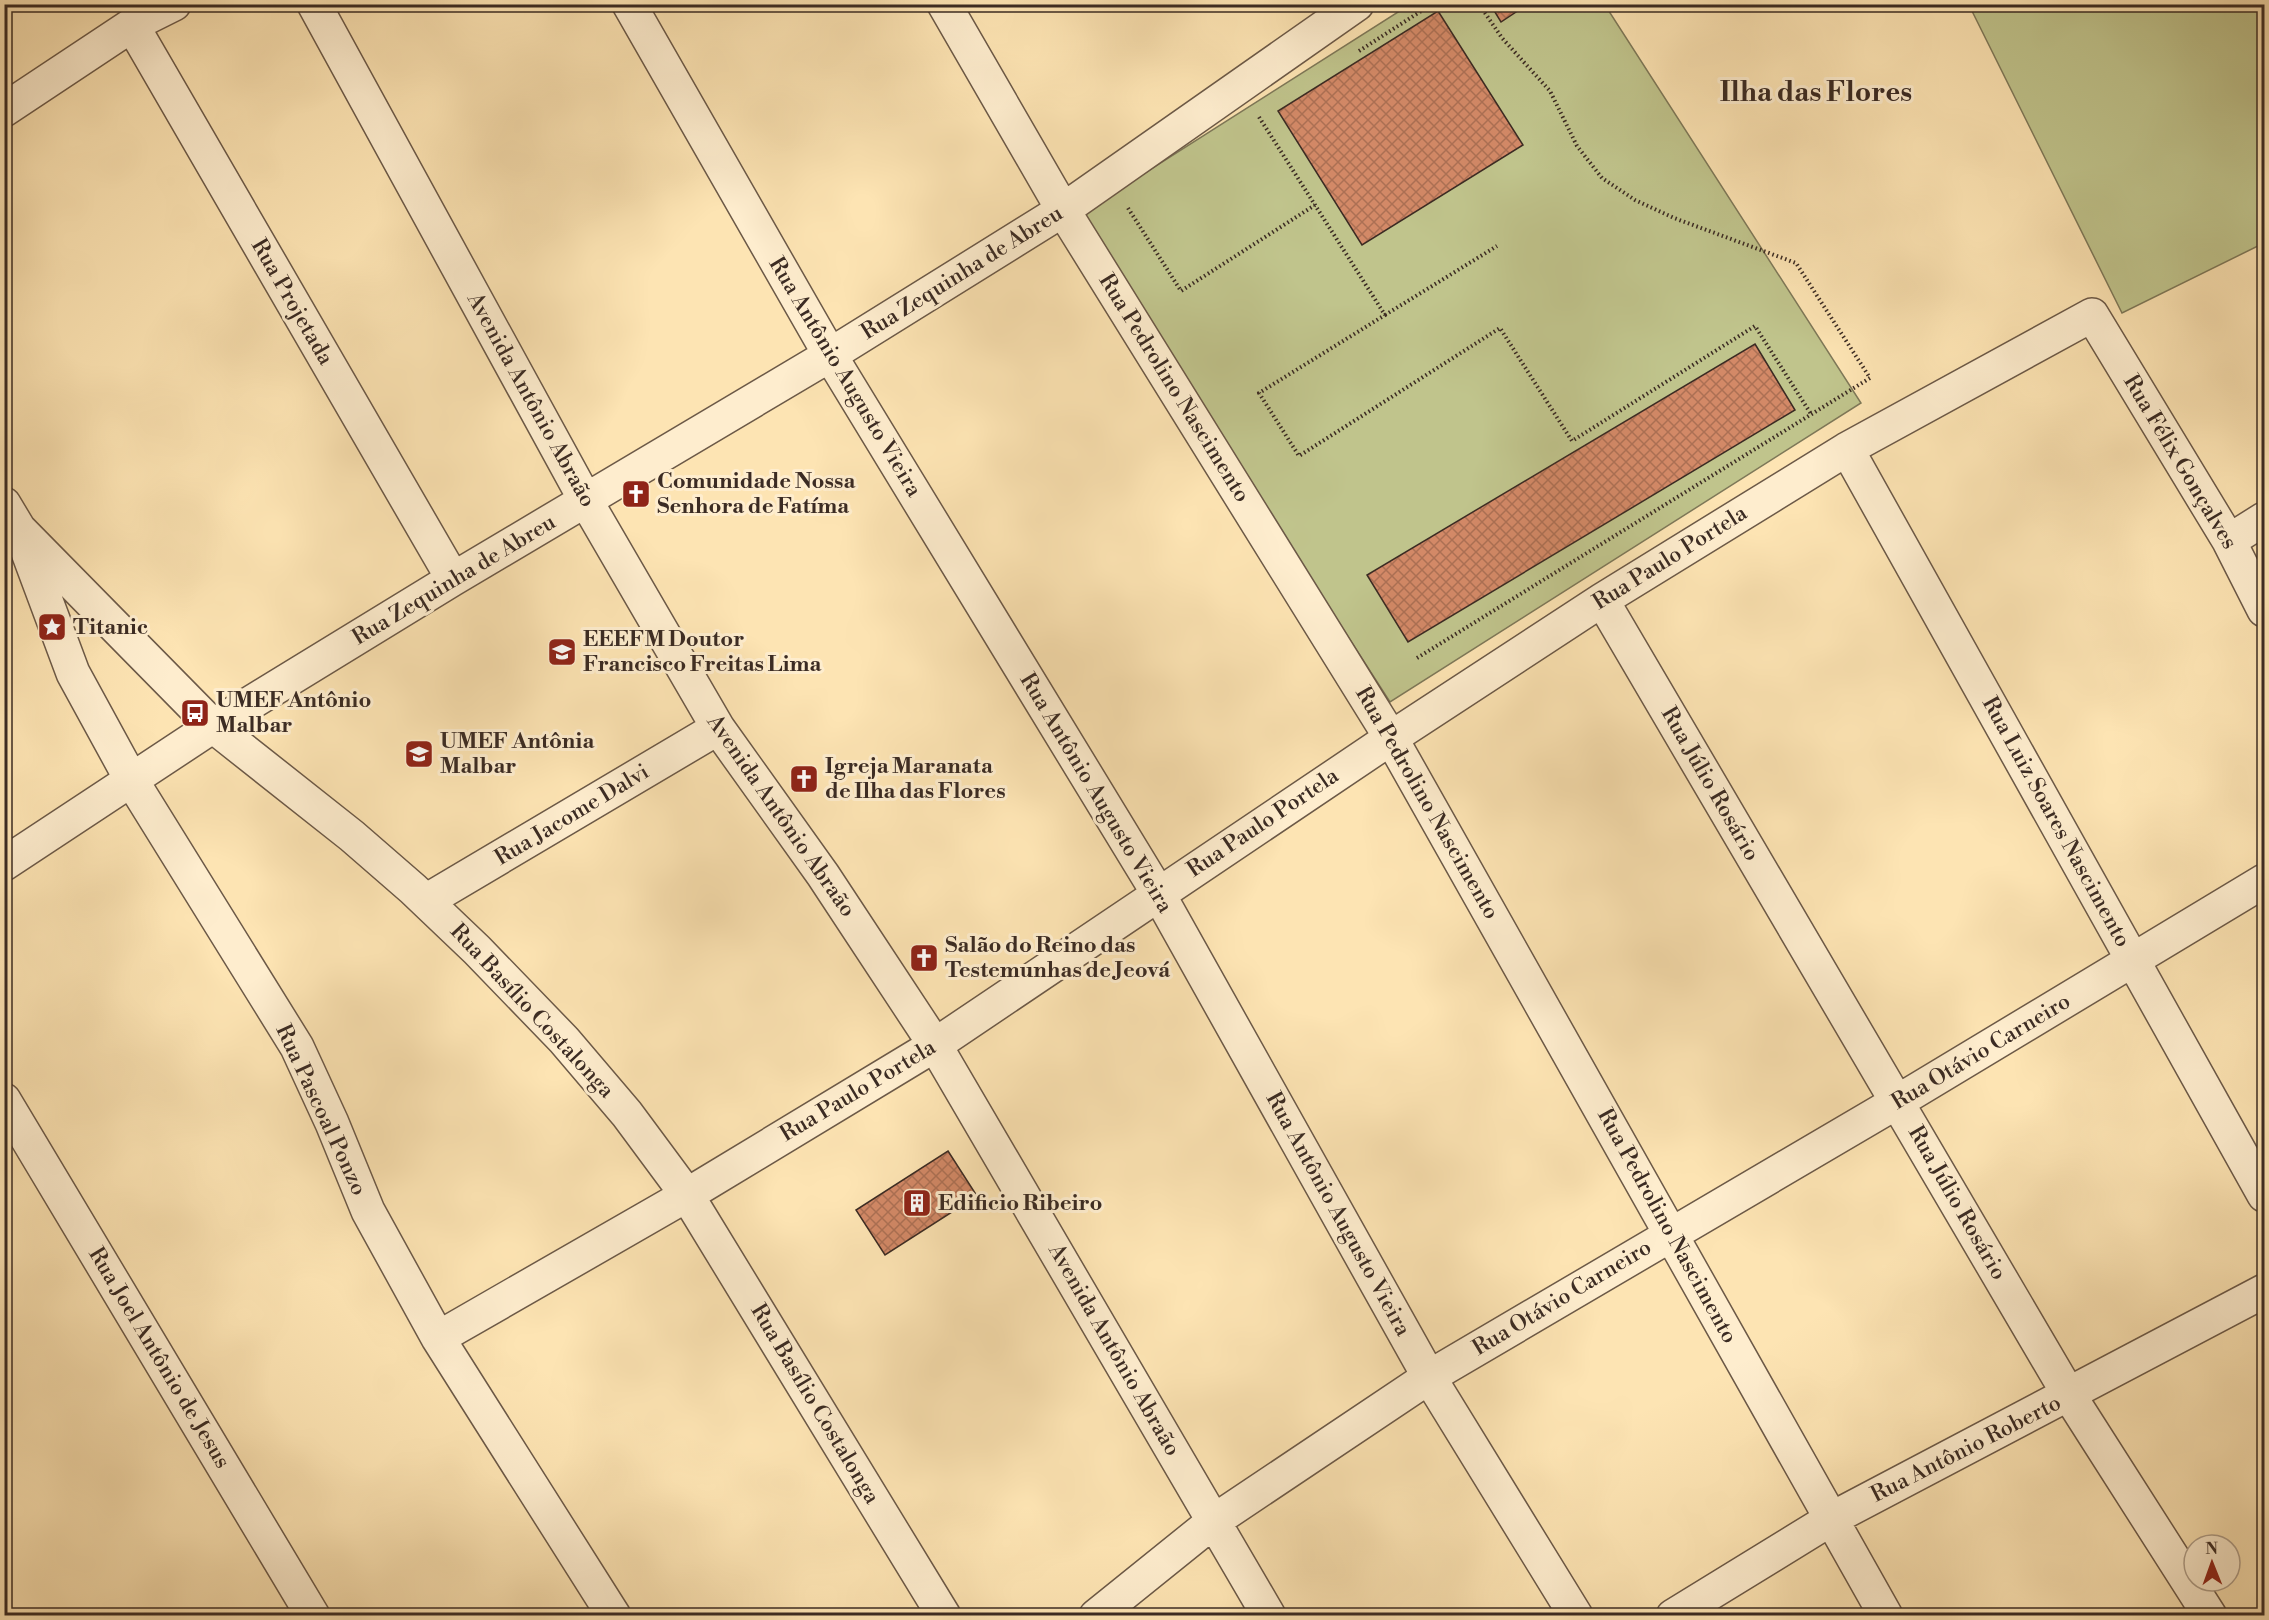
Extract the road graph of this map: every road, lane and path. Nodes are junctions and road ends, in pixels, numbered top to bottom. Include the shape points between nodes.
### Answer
1 (174, 4) edge
2 (314, 4) edge
3 (629, 4) edge
4 (944, 4) edge
5 (1432, 4) edge
6 (1479, 4) edge
7 (1348, 7) edge
8 (132, 25) junction
9 (1355, 54) dead end
10 (4, 110) edge
11 (1268, 110) dead end
12 (1259, 116) junction
13 (1249, 122) dead end
14 (1124, 202) dead end
15 (1315, 205) junction
16 (1064, 210) junction
17 (1497, 246) dead end
18 (1385, 315) junction
19 (2092, 315) joint
20 (830, 355) junction
21 (1811, 414) junction
22 (1847, 449) junction
23 (586, 501) junction
24 (12, 516) edge
25 (2265, 519) edge
26 (2229, 541) junction
27 (453, 579) junction
28 (1602, 600) junction
29 (2265, 610) edge
30 (1417, 658) dead end
31 (213, 726) junction
32 (718, 728) junction
33 (1391, 738) junction
34 (132, 781) junction
35 (4, 864) edge
36 (2265, 881) edge
37 (1158, 893) junction
38 (426, 901) junction
39 (2133, 960) junction
40 (935, 1045) junction
41 (4, 1100) edge
42 (1897, 1102) junction
43 (687, 1195) junction
44 (2265, 1195) edge
45 (1672, 1233) junction
46 (2265, 1291) edge
47 (438, 1338) junction
48 (1429, 1377) junction
49 (2069, 1395) junction
50 (1831, 1519) junction
51 (1214, 1521) junction
52 (313, 1616) edge
53 (614, 1616) edge
54 (944, 1616) edge
55 (1095, 1616) edge
56 (1269, 1616) edge
57 (1576, 1616) edge
58 (1672, 1616) edge
59 (1886, 1616) edge
60 (2210, 1616) edge

1 - 8 street
2 - 23 street, Avenida Antônio Abraão
3 - 20 street, Rua Antônio Augusto Vieira
4 - 16 street, Rua Pedrolino Nascimento
5 - 9 path
6 - 21 path via 1502,38 1550,91 1577,146 1602,178 1635,200 1674,218 1796,263 1870,378
7 - 16 street, Rua Zequinha de Abreu
8 - 10 street
8 - 27 street, Rua Projetada
11 - 12 path
12 - 13 path
12 - 15 path
14 - 15 path via 1181,291
15 - 18 path
16 - 20 street, Rua Zequinha de Abreu
16 - 33 street, Rua Pedrolino Nascimento
17 - 18 path
18 - 21 path via 1259,393 1299,456 1500,328 1572,441 1755,326
19 - 22 street, Rua Paulo Portela
19 - 26 street, Rua Félix Gonçalves
20 - 23 street, Rua Zequinha de Abreu
20 - 37 street, Rua Antônio Augusto Vieira
21 - 30 path
22 - 28 street, Rua Paulo Portela
22 - 39 street, Rua Luiz Soares Nascimento
23 - 27 street, Rua Zequinha de Abreu
23 - 32 street, Avenida Antônio Abraão
24 - 31 street, Rua Basílio Costalonga
24 - 34 street, Rua Pascoal Ponzo via 73,673
25 - 26 street
26 - 29 street, Rua Félix Gonçalves
27 - 31 street, Rua Zequinha de Abreu
28 - 33 street, Rua Paulo Portela
28 - 42 street, Rua Júlio Rosário
31 - 34 street, Rua Zequinha de Abreu
31 - 38 street, Rua Basílio Costalonga via 352,836
32 - 38 street, Rua Jacome Dalvi
32 - 40 street, Avenida Antônio Abraão via 823,875
33 - 37 street, Rua Paulo Portela
33 - 45 street, Rua Pedrolino Nascimento
34 - 35 street, Rua Zequinha de Abreu
34 - 47 street, Rua Pascoal Ponzo via 297,1047 368,1211
36 - 39 street, Rua Otávio Carneiro
37 - 40 street, Rua Paulo Portela
37 - 48 street, Rua Antônio Augusto Vieira
38 - 43 street, Rua Basílio Costalonga via 564,1040 627,1114
39 - 42 street, Rua Otávio Carneiro
39 - 44 street, Rua Luiz Soares Nascimento
40 - 43 street, Rua Paulo Portela
40 - 51 street, Avenida Antônio Abraão
41 - 52 street, Rua Joel Antônio de Jesus
42 - 45 street, Rua Otávio Carneiro
42 - 49 street, Rua Júlio Rosário
43 - 47 street, Rua Paulo Portela
43 - 54 street, Rua Basílio Costalonga
45 - 48 street, Rua Otávio Carneiro
45 - 50 street, Rua Pedrolino Nascimento
46 - 49 street, Rua Antônio Roberto
47 - 53 street, Rua Pascoal Ponzo
48 - 51 street, Rua Otávio Carneiro
48 - 57 street, Rua Antônio Augusto Vieira
49 - 50 street, Rua Antônio Roberto
49 - 60 street, Rua Júlio Rosário
50 - 58 street, Rua Antônio Roberto
50 - 59 street, Rua Pedrolino Nascimento
51 - 55 street, Rua Otávio Carneiro
51 - 56 street, Avenida Antônio Abraão

